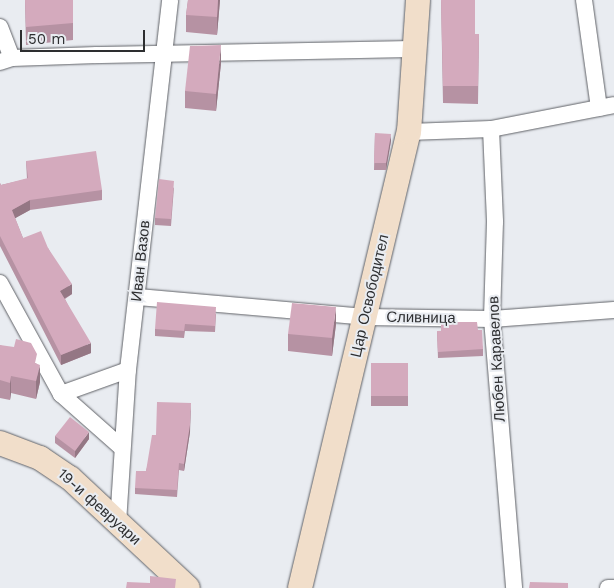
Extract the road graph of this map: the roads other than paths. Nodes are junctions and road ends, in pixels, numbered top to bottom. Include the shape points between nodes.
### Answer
1 (170, 0) edge
2 (418, 0) edge
3 (584, 0) edge
4 (0, 27) edge
5 (416, 49) junction
6 (165, 53) junction
7 (6, 60) edge
8 (607, 107) edge
9 (491, 129) junction
10 (409, 132) junction
11 (0, 283) edge
12 (138, 297) junction
13 (614, 310) edge
14 (365, 316) junction
15 (492, 319) junction
16 (128, 370) junction
17 (61, 394) junction
18 (0, 443) edge
19 (121, 447) junction
20 (118, 523) junction
21 (188, 588) edge
22 (300, 588) edge
23 (514, 588) edge
24 (608, 588) edge
25 (614, 588) edge

1 - 6 street, Иван Вазов
2 - 5 main road, Цар Освободител
3 - 8 street
4 - 7 street
5 - 6 street
5 - 10 main road, Цар Освободител
6 - 7 street
6 - 12 street, Иван Вазов
8 - 9 street
9 - 10 street
9 - 15 street, Любен Каравелов via 495,222
10 - 14 main road, Цар Освободител
11 - 17 street
12 - 14 street, Сливница
12 - 16 street, Иван Вазов
13 - 15 street, Сливница
14 - 15 street, Сливница
14 - 22 main road, Цар Освободител
15 - 23 street, Любен Каравелов
16 - 17 street
16 - 19 street, Иван Вазов
17 - 19 street
18 - 20 main road, 19-и февруари via 40,458 70,478
19 - 20 street, Иван Вазов
20 - 21 main road, 19-и февруари
24 - 25 street

